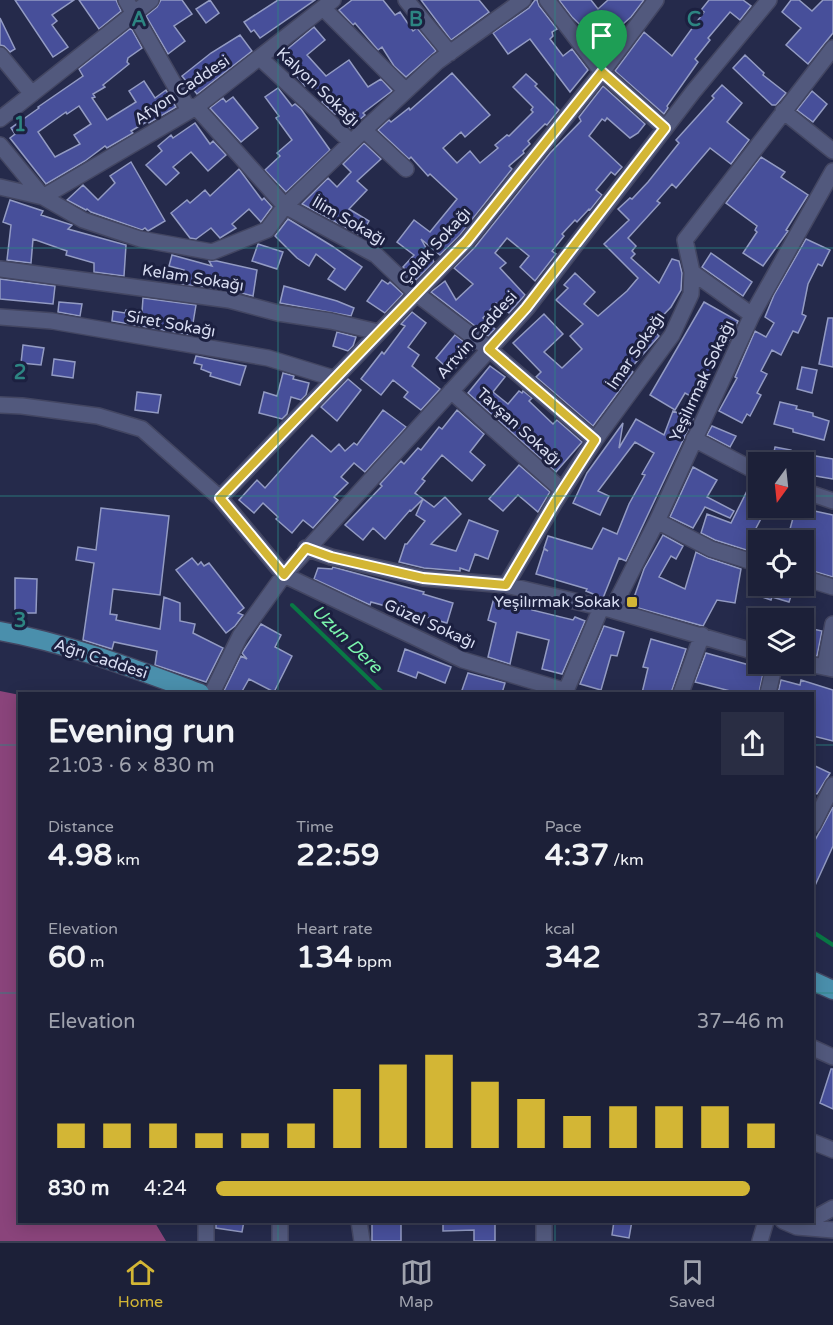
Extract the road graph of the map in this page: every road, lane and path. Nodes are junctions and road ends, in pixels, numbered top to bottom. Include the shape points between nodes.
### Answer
1 (151, 0) edge
2 (406, 0) edge
3 (523, 0) edge
4 (547, 0) edge
5 (656, 0) edge
6 (769, 0) edge
7 (328, 4) edge
8 (130, 6) edge
9 (833, 48) edge
10 (450, 53) junction
11 (0, 56) edge
12 (260, 58) junction
13 (602, 72) junction
14 (406, 91) junction
15 (32, 94) junction
16 (196, 107) junction
17 (783, 111) junction
18 (0, 119) edge
19 (665, 128) junction
20 (363, 129) junction
21 (351, 142) junction
22 (0, 145) edge
23 (833, 152) edge
24 (406, 169) dead end
25 (833, 171) edge
26 (0, 190) edge
27 (43, 197) junction
28 (285, 206) junction
29 (0, 269) edge
30 (692, 272) junction
31 (417, 294) junction
32 (752, 315) junction
33 (0, 317) edge
34 (378, 332) junction
35 (489, 349) junction
36 (333, 378) junction
37 (451, 391) junction
38 (0, 405) edge
39 (694, 439) junction
40 (595, 440) junction
41 (748, 467) edge
42 (562, 490) junction
43 (814, 494) edge
44 (220, 498) junction
45 (833, 501) edge
46 (657, 521) junction
47 (306, 548) junction
48 (748, 561) edge
49 (284, 575) junction
50 (814, 581) edge
51 (506, 585) junction
52 (833, 587) edge
53 (606, 609) junction
54 (833, 624) edge
55 (0, 631) edge
56 (702, 635) junction
57 (748, 650) edge
58 (814, 665) edge
59 (829, 668) edge
60 (772, 674) edge
61 (197, 692) edge
62 (212, 692) edge
63 (566, 692) edge
64 (681, 692) edge
65 (768, 692) edge
66 (833, 785) edge
67 (819, 800) edge
68 (814, 821) edge
69 (814, 981) edge
70 (833, 990) edge
71 (814, 1048) edge
72 (833, 1057) edge
73 (814, 1142) edge
74 (833, 1150) edge
75 (833, 1208) edge
76 (814, 1218) edge
77 (206, 1223) edge
78 (280, 1223) edge
79 (359, 1223) edge
80 (544, 1223) edge
81 (765, 1223) edge
82 (810, 1223) edge
83 (833, 1230) edge
84 (206, 1241) edge
85 (280, 1241) edge
86 (362, 1241) edge
87 (544, 1241) edge
88 (760, 1241) edge

1 - 8 street
2 - 10 street
3 - 10 street
4 - 13 street
5 - 13 street, Çolak Sokağı
6 - 19 street, Artvin Caddesi
7 - 12 street, Afyon Caddesi
7 - 14 street
8 - 15 street
8 - 16 street, İlim Sokağı via 186,105
9 - 17 street, İmar Sokağı
10 - 14 street
11 - 15 street
12 - 16 street, Afyon Caddesi
12 - 21 street, Kalyon Sokağı
13 - 19 street
13 - 31 street, Çolak Sokağı via 467,241
14 - 20 street
15 - 18 street
16 - 27 street, Afyon Caddesi
16 - 28 street, İlim Sokağı
17 - 23 street
17 - 30 street, İmar Sokağı via 686,240
19 - 35 street, Artvin Caddesi via 526,308
20 - 21 street
20 - 24 street
21 - 28 street
22 - 27 street
25 - 32 street, Yeşilırmak Sokağı
26 - 27 street
27 - 28 street via 83,220 140,239 212,252 267,230
28 - 31 street, İlim Sokağı via 376,255
29 - 34 street, Kelam Sokağı via 229,300
30 - 32 street
30 - 40 street, İmar Sokağı via 691,294 672,335
31 - 34 street, Çolak Sokağı
31 - 35 street, İlim Sokağı
32 - 39 street, Yeşilırmak Sokağı
33 - 36 street, Siret Sokağı via 52,321 268,358
34 - 36 street, Çolak Sokağı
35 - 37 street, Artvin Caddesi
35 - 40 street, İlim Sokağı
36 - 44 street, Çolak Sokağı
37 - 42 street, Tavşan Sokağı
37 - 47 street, Artvin Caddesi
38 - 44 street via 98,416 142,429
39 - 41 street
39 - 46 street, Yeşilırmak Sokağı
40 - 42 street, İmar Sokağı
42 - 51 street, İmar Sokağı
43 - 45 street
44 - 49 street
46 - 48 street via 711,549
46 - 53 street, Yeşilırmak Sokağı
47 - 49 street, Artvin Caddesi
47 - 51 street via 423,578
49 - 62 street, Artvin Caddesi via 240,636
49 - 63 street, Güzel Sokağı via 462,660
50 - 52 street
51 - 53 street
53 - 56 street
53 - 63 street, Yeşilırmak Sokağı
54 - 59 street
55 - 61 main road, Ağrı Caddesi via 117,663
56 - 57 street
56 - 64 street
58 - 59 street
60 - 65 street
66 - 67 street
67 - 68 street
69 - 70 main road
71 - 72 street
73 - 74 street
75 - 76 street
77 - 84 street
78 - 85 street
79 - 86 street
80 - 87 street
81 - 88 street
82 - 83 street

